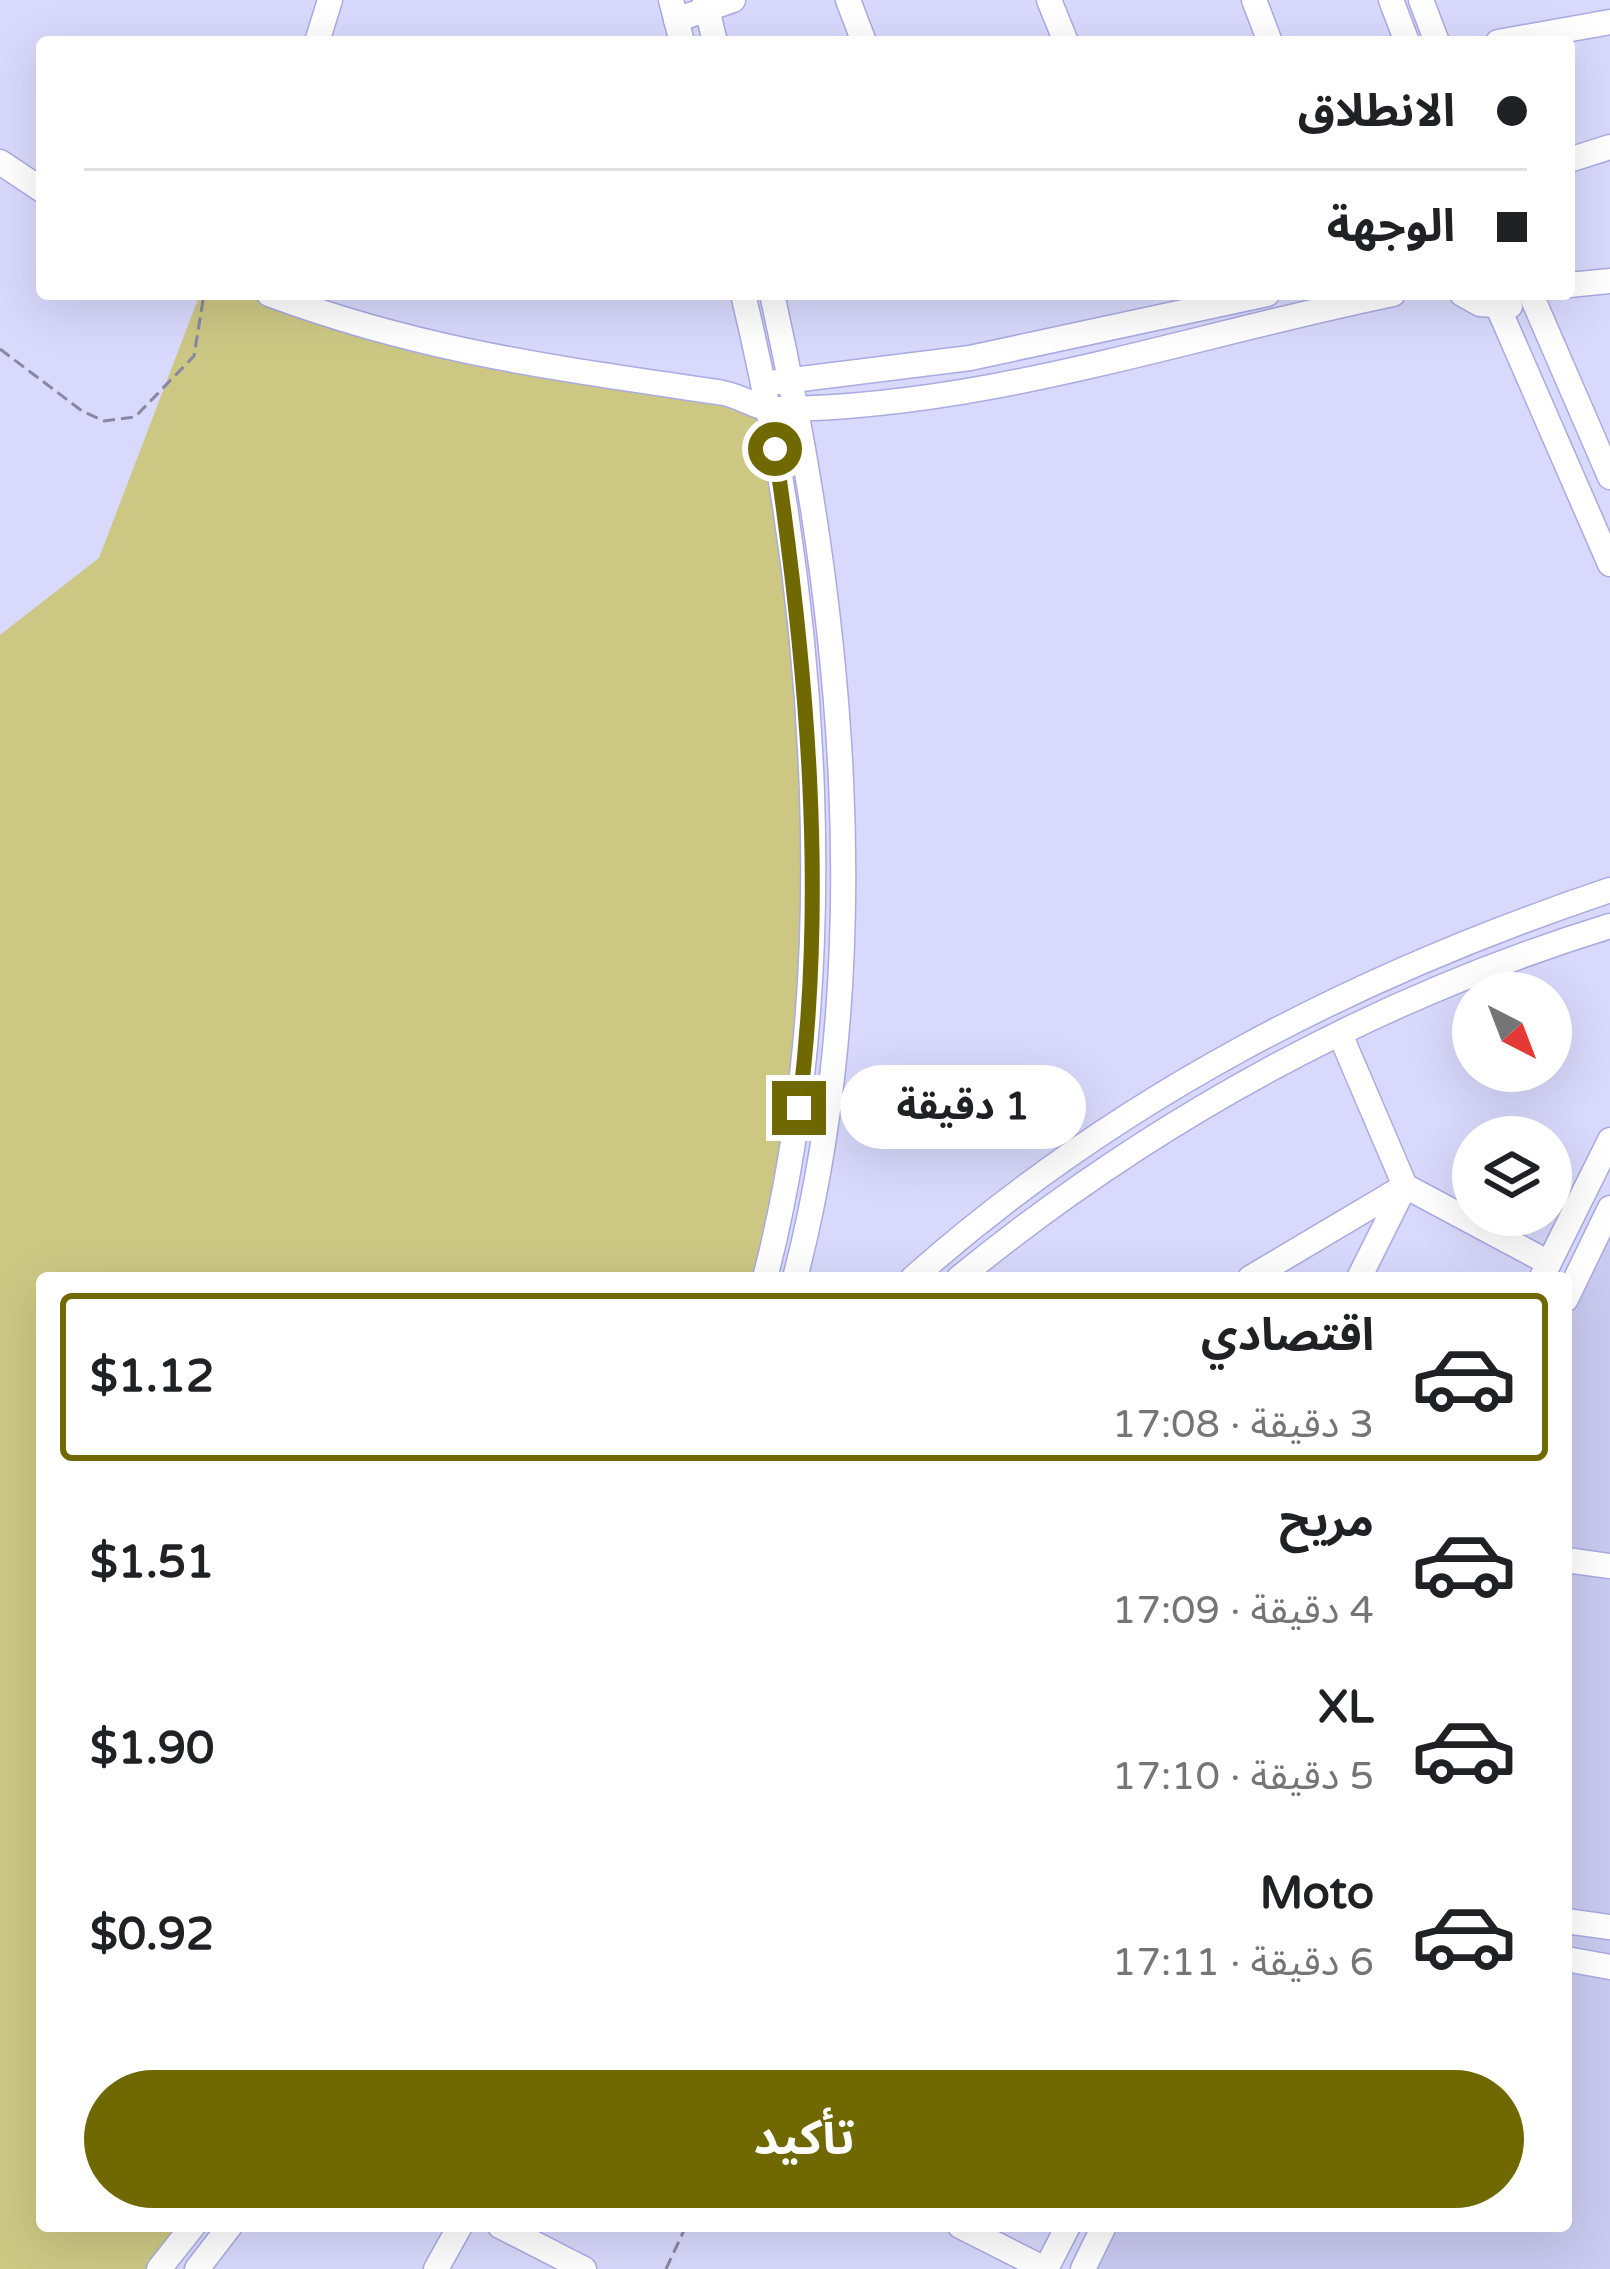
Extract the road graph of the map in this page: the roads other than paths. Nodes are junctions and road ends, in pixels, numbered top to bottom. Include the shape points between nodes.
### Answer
1 (330, 0) edge
2 (733, 0) edge
3 (848, 0) edge
4 (1049, 0) edge
5 (1254, 0) edge
6 (1391, 0) edge
7 (1420, 0) edge
8 (706, 6) edge
9 (676, 21) edge
10 (1610, 22) edge
11 (318, 36) edge
12 (714, 36) edge
13 (862, 36) edge
14 (1064, 36) edge
15 (1268, 36) edge
16 (1405, 36) edge
17 (1435, 36) edge
18 (1532, 36) edge
19 (1610, 147) edge
20 (1575, 158) edge
21 (0, 162) edge
22 (36, 186) edge
23 (1610, 281) edge
24 (1575, 284) edge
25 (286, 300) edge
26 (744, 300) edge
27 (773, 300) edge
28 (1240, 300) edge
29 (1367, 300) edge
30 (1477, 300) edge
31 (1522, 300) edge
32 (1536, 300) edge
33 (1498, 308) junction
34 (791, 381) junction
35 (765, 382) junction
36 (729, 394) junction
37 (796, 407) junction
38 (768, 410) junction
39 (1610, 477) edge
40 (1610, 564) edge
41 (1610, 890) edge
42 (1610, 926) edge
43 (1340, 1034) junction
44 (1610, 1140) edge
45 (1405, 1186) junction
46 (1610, 1208) edge
47 (1545, 1271) edge
48 (766, 1272) edge
49 (796, 1272) edge
50 (920, 1272) edge
51 (967, 1272) edge
52 (1260, 1272) edge
53 (1362, 1272) edge
54 (1572, 1287) edge
55 (1572, 1561) edge
56 (1610, 1567) edge
57 (1572, 1922) edge
58 (1610, 1927) edge
59 (1572, 1960) edge
60 (1610, 1967) edge
61 (188, 2232) edge
62 (225, 2232) edge
63 (457, 2232) edge
64 (512, 2232) edge
65 (972, 2232) edge
66 (1065, 2232) edge
67 (1101, 2232) edge
68 (160, 2269) edge
69 (197, 2269) edge
70 (436, 2269) edge
71 (584, 2269) edge
72 (1045, 2269) edge
73 (1083, 2269) edge

1 - 11 street
2 - 8 street
3 - 13 street
4 - 14 street
5 - 15 street
6 - 16 street
7 - 17 street
8 - 9 street
8 - 12 street
10 - 18 street
19 - 20 street
21 - 22 street
23 - 24 street
25 - 36 street via 464,354
26 - 35 street
27 - 34 street
28 - 34 street via 1015,350
29 - 37 street via 978,389
30 - 33 street
31 - 33 street
32 - 39 street
33 - 40 street
34 - 35 street
34 - 37 street
35 - 36 street
35 - 38 street
36 - 38 street
37 - 38 street
37 - 49 street via 834,705 841,868 829,1114
38 - 48 street via 806,698 811,977 799,1108
41 - 50 street via 1308,1010 1192,1074 1057,1160
42 - 43 street
43 - 45 street
43 - 51 street via 1106,1165
44 - 47 street
45 - 47 street
45 - 52 street
45 - 53 street
46 - 54 street
55 - 56 street
57 - 58 street
59 - 60 street
61 - 68 street
62 - 69 street
63 - 70 street
64 - 71 street
65 - 72 street
66 - 72 street
67 - 73 street

